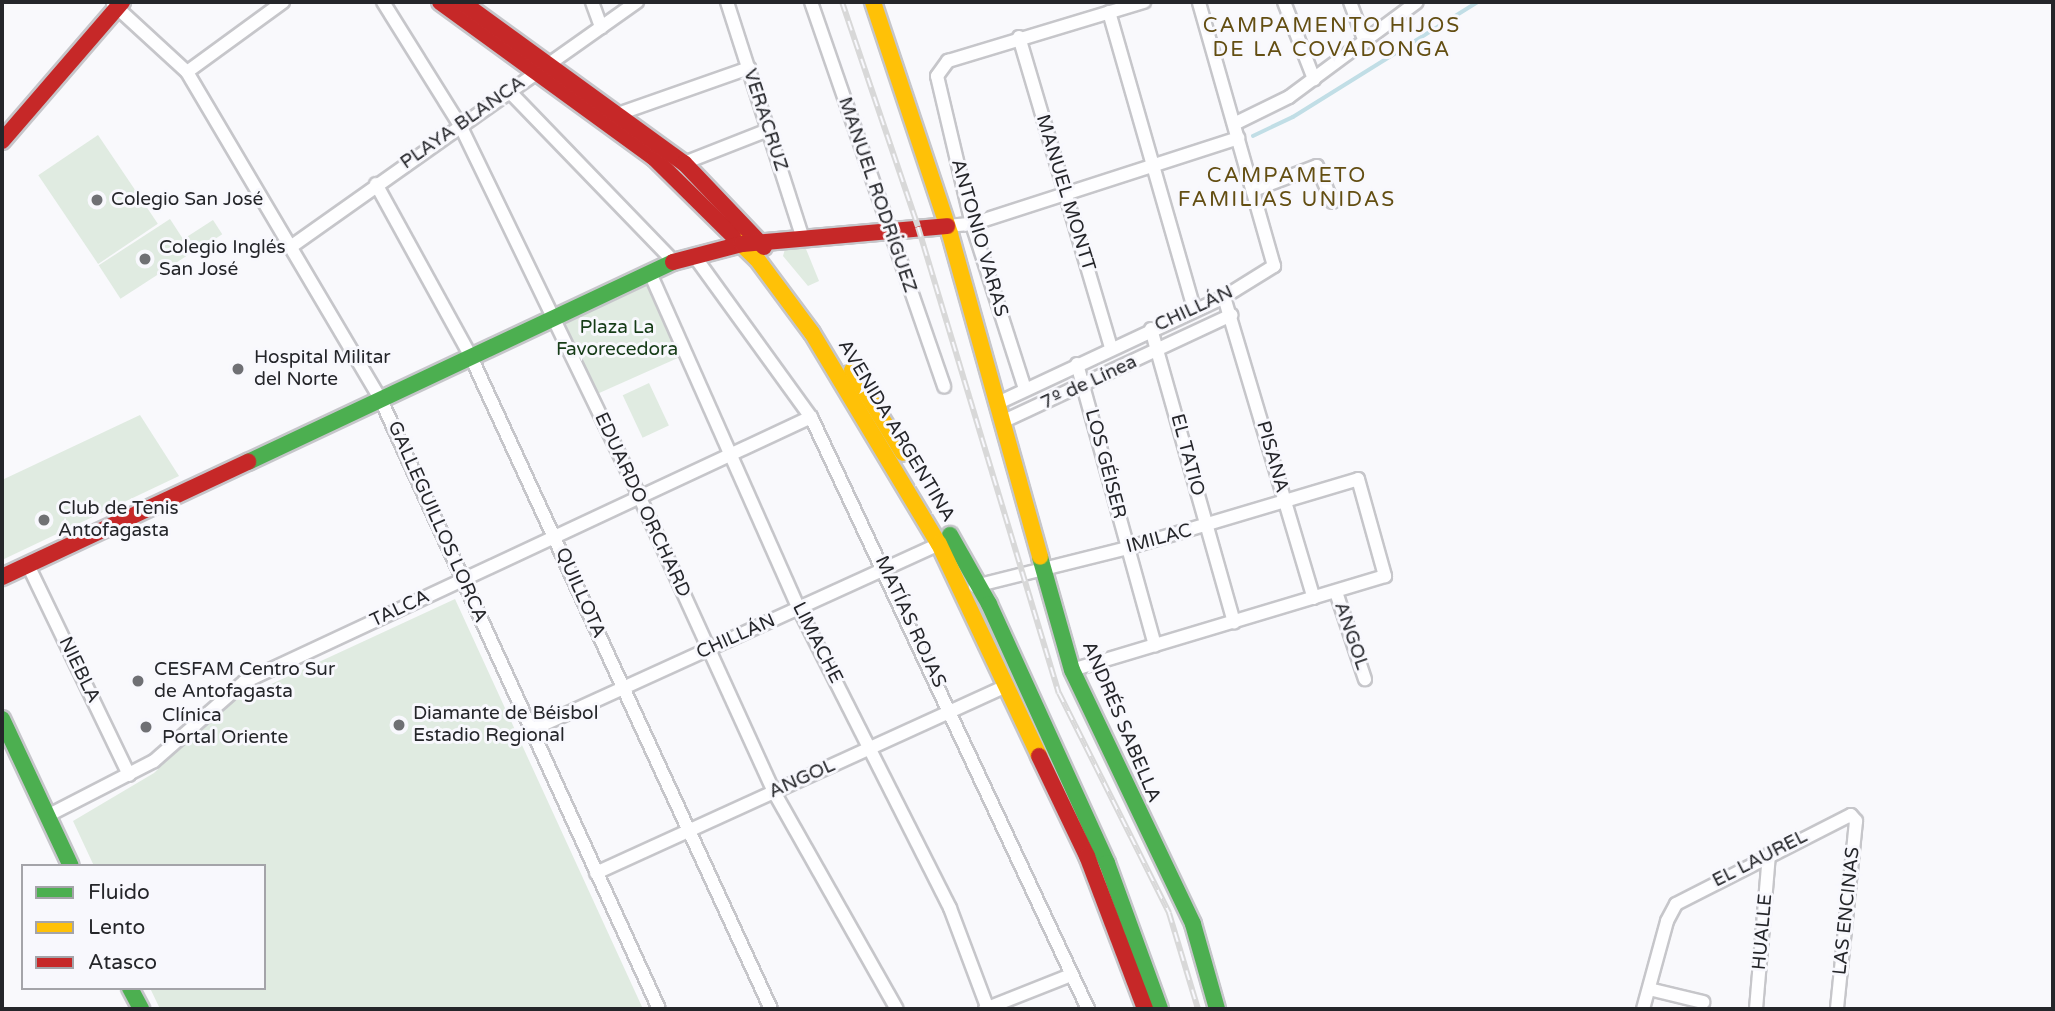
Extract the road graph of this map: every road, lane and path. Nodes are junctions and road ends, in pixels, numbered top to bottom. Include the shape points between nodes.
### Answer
1 (283, 2) edge
2 (383, 2) edge
3 (440, 2) edge
4 (462, 2) edge
5 (592, 2) edge
6 (637, 2) edge
7 (727, 2) edge
8 (811, 2) edge
9 (873, 2) edge
10 (1144, 2) edge
11 (1199, 2) edge
12 (1284, 2) edge
13 (1350, 2) edge
14 (1417, 2) edge
15 (116, 4) edge
16 (1109, 12) junction
17 (601, 27) junction
18 (1019, 37) junction
19 (1365, 42) junction
20 (549, 63) junction
21 (749, 68) junction
22 (187, 72) junction
23 (535, 73) junction
24 (1314, 79) junction
25 (509, 91) junction
26 (621, 113) junction
27 (1234, 124) junction
28 (460, 125) junction
29 (768, 130) junction
30 (1238, 138) junction
31 (2, 141) edge
32 (684, 163) junction
33 (1153, 168) junction
34 (376, 184) junction
35 (1254, 190) junction
36 (1066, 195) junction
37 (1332, 202) dead end
38 (972, 224) junction
39 (947, 226) junction
40 (890, 231) junction
41 (803, 239) junction
42 (761, 243) junction
43 (742, 244) junction
44 (292, 247) junction
45 (695, 257) junction
46 (674, 262) junction
47 (650, 273) junction
48 (1224, 297) junction
49 (1194, 308) junction
50 (1231, 315) junction
51 (555, 318) junction
52 (1151, 329) junction
53 (1111, 348) junction
54 (1158, 351) junction
55 (471, 357) junction
56 (1077, 364) junction
57 (1084, 386) junction
58 (944, 387) dead end
59 (1025, 390) junction
60 (381, 400) junction
61 (998, 403) junction
62 (811, 417) junction
63 (1004, 421) junction
64 (731, 455) junction
65 (640, 498) junction
66 (1286, 503) junction
67 (1206, 526) junction
68 (556, 539) junction
69 (939, 544) junction
70 (1127, 548) junction
71 (28, 565) junction
72 (1044, 568) junction
73 (885, 569) junction
74 (1385, 576) joint
75 (2, 577) edge
76 (463, 580) junction
77 (958, 582) junction
78 (978, 586) junction
79 (1336, 592) junction
80 (1314, 598) junction
81 (799, 609) junction
82 (1234, 622) junction
83 (1155, 645) junction
84 (708, 650) junction
85 (1072, 670) junction
86 (1365, 680) dead end
87 (1007, 686) junction
88 (624, 688) junction
89 (952, 711) junction
90 (2, 719) edge
91 (531, 730) junction
92 (871, 748) junction
93 (130, 775) junction
94 (774, 792) junction
95 (1851, 815) joint
96 (47, 816) junction
97 (689, 830) junction
98 (1769, 855) junction
99 (70, 864) edge
100 (596, 873) junction
101 (1072, 975) junction
102 (1649, 989) junction
103 (131, 990) edge
104 (1703, 1003) dead end
105 (141, 1009) edge
106 (659, 1009) edge
107 (771, 1009) edge
108 (897, 1009) edge
109 (987, 1009) edge
110 (1088, 1009) edge
111 (1144, 1009) edge
112 (1160, 1009) edge
113 (1217, 1009) edge
114 (1643, 1009) edge
115 (1756, 1009) edge
116 (1837, 1009) edge

1 - 22 street
2 - 28 street, EDUARDO ORCHARD
3 - 23 main road, AVENIDA ARGENTINA
4 - 20 main road, AVENIDA ARGENTINA
5 - 17 street
6 - 17 street, PLAYA BLANCA
7 - 21 street, VERACRUZ
8 - 40 street, MANUEL RODRÍGUEZ
9 - 39 main road, ANDRÉS SABELLA
10 - 16 street
11 - 27 street
12 - 24 street
13 - 19 street
14 - 19 street
15 - 22 street, GALLEGUILLOS LORCA
15 - 31 main road
16 - 18 street
16 - 33 street
17 - 20 street, PLAYA BLANCA
18 - 36 street, MANUEL MONTT
18 - 38 street, ANTONIO VARAS via 941,66 936,86
19 - 24 street
20 - 23 street, PLAYA BLANCA
20 - 26 main road, AVENIDA ARGENTINA
21 - 26 street
21 - 29 street, VERACRUZ
22 - 44 street, GALLEGUILLOS LORCA
23 - 25 street, PLAYA BLANCA
23 - 43 main road, AVENIDA ARGENTINA via 654,158
24 - 27 street
25 - 28 street, PLAYA BLANCA
25 - 46 street
26 - 32 main road, AVENIDA ARGENTINA
27 - 30 street
28 - 34 street, PLAYA BLANCA
28 - 51 street, EDUARDO ORCHARD
29 - 32 street
29 - 41 street, VERACRUZ
30 - 33 street
30 - 35 street
32 - 42 main road, AVENIDA ARGENTINA
33 - 36 street
33 - 49 street
34 - 44 street, PLAYA BLANCA
34 - 55 street, QUILLOTA
35 - 37 street via 1317,166
35 - 48 street, CHILLÁN via 1274,266
36 - 38 street
36 - 53 street, MANUEL MONTT
38 - 39 street
38 - 59 street, ANTONIO VARAS
39 - 40 main road
39 - 61 main road, ANDRÉS SABELLA
40 - 41 main road
40 - 58 street, MANUEL RODRÍGUEZ
41 - 42 main road
42 - 43 main road
42 - 78 main road, AVENIDA ARGENTINA via 872,399
43 - 45 main road
43 - 69 main road, AVENIDA ARGENTINA via 812,332
44 - 60 street, GALLEGUILLOS LORCA
45 - 46 main road
45 - 62 street, MATÍAS ROJAS
46 - 47 main road
47 - 51 main road
47 - 64 street, LIMACHE
48 - 49 street, CHILLÁN
48 - 50 street
49 - 52 street, CHILLÁN
50 - 54 street, 7º de Línea
50 - 66 street, PISANA
51 - 55 main road
51 - 65 street, EDUARDO ORCHARD
52 - 53 street, CHILLÁN
52 - 54 street, EL TATIO
53 - 56 street, CHILLÁN
54 - 57 street, 7º de Línea
54 - 67 street, EL TATIO
55 - 60 main road
55 - 68 street, QUILLOTA
56 - 57 street, LOS GÉISER
56 - 59 street, CHILLÁN
57 - 63 street, 7º de Línea
57 - 70 street, LOS GÉISER
59 - 61 street, CHILLÁN
60 - 71 main road
60 - 76 street, GALLEGUILLOS LORCA
61 - 63 main road, ANDRÉS SABELLA
62 - 64 street, TALCA
62 - 73 street, MATÍAS ROJAS
63 - 72 main road, ANDRÉS SABELLA
64 - 65 street, TALCA
64 - 81 street, LIMACHE
65 - 68 street, TALCA
65 - 84 street, EDUARDO ORCHARD
66 - 67 street, IMILAC
66 - 74 street, IMILAC via 1358,479
66 - 80 street, PISANA
67 - 70 street, IMILAC
67 - 82 street, EL TATIO
68 - 76 street, TALCA
68 - 88 street, QUILLOTA
69 - 73 street, CHILLÁN
69 - 77 main road, AVENIDA ARGENTINA
70 - 72 street, IMILAC
70 - 83 street, LOS GÉISER
71 - 75 main road
71 - 93 street, NIEBLA
72 - 78 street, IMILAC
72 - 85 main road, ANDRÉS SABELLA
73 - 81 street, CHILLÁN
73 - 89 street, MATÍAS ROJAS
74 - 79 street, ANGOL
76 - 91 street, GALLEGUILLOS LORCA
76 - 93 street, TALCA via 244,682 154,761
77 - 78 street, IMILAC
77 - 87 main road, AVENIDA ARGENTINA
78 - 112 main road, AVENIDA ARGENTINA via 1107,863
79 - 80 street, ANGOL
79 - 86 street, ANGOL
80 - 82 street, ANGOL
81 - 84 street, CHILLÁN
81 - 92 street, LIMACHE
82 - 83 street, ANGOL
83 - 85 street, ANGOL
84 - 88 street, CHILLÁN
84 - 94 street, EDUARDO ORCHARD
85 - 113 main road, ANDRÉS SABELLA via 1193,924
87 - 89 street, ANGOL
87 - 111 main road, AVENIDA ARGENTINA via 1105,898
88 - 91 street, CHILLÁN
88 - 97 street, QUILLOTA
89 - 92 street, ANGOL
89 - 101 street, MATÍAS ROJAS
90 - 96 main road
91 - 100 street, GALLEGUILLOS LORCA
92 - 94 street, ANGOL
92 - 109 street, LIMACHE via 950,908
93 - 96 street, TALCA
94 - 97 street, ANGOL
94 - 108 street, EDUARDO ORCHARD
95 - 98 street, EL LAUREL
95 - 116 street, LAS ENCINAS via 1856,821
96 - 99 main road
97 - 100 street, ANGOL
97 - 107 street, QUILLOTA
98 - 102 street, EL LAUREL via 1672,909
98 - 115 street, HUALLE
100 - 106 street, GALLEGUILLOS LORCA
101 - 109 street
101 - 110 street, MATÍAS ROJAS
102 - 104 street
102 - 114 street
103 - 105 main road

